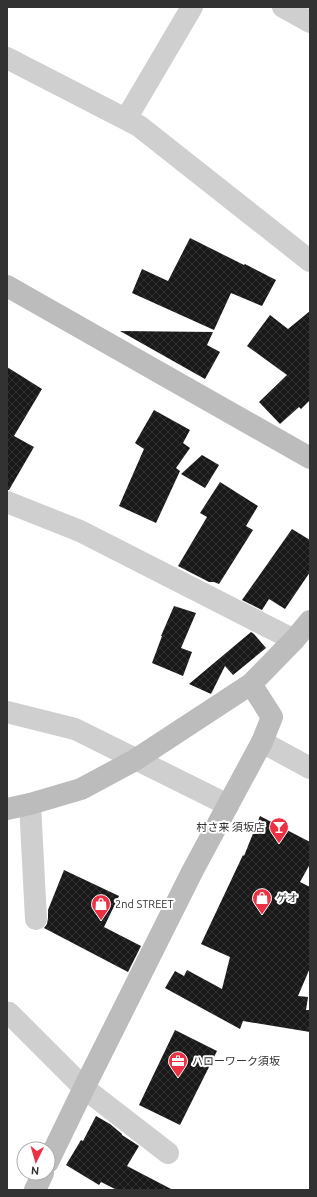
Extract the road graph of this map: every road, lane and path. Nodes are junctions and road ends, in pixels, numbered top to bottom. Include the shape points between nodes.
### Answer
1 (192, 7) edge
2 (283, 7) edge
3 (310, 22) edge
4 (7, 58) edge
5 (126, 119) junction
6 (310, 261) edge
7 (7, 286) edge
8 (310, 458) edge
9 (7, 502) edge
10 (310, 621) edge
11 (294, 640) junction
12 (251, 684) junction
13 (7, 712) edge
14 (262, 742) junction
15 (135, 760) junction
16 (310, 768) edge
17 (30, 804) junction
18 (228, 805) junction
19 (7, 809) edge
20 (36, 919) dead end
21 (7, 1014) edge
22 (84, 1088) junction
23 (56, 1146) edge
24 (168, 1153) dead end

1 - 5 street
2 - 3 street
4 - 5 street
5 - 6 street via 139,126
7 - 8 street
9 - 11 street via 80,531
10 - 11 street
11 - 12 street
12 - 14 street via 272,717
12 - 15 street
13 - 15 street via 75,729
14 - 16 street
14 - 18 street
15 - 17 street via 81,789
15 - 18 street
17 - 19 street
17 - 20 street
18 - 22 street
21 - 22 street
22 - 23 street
22 - 24 street

